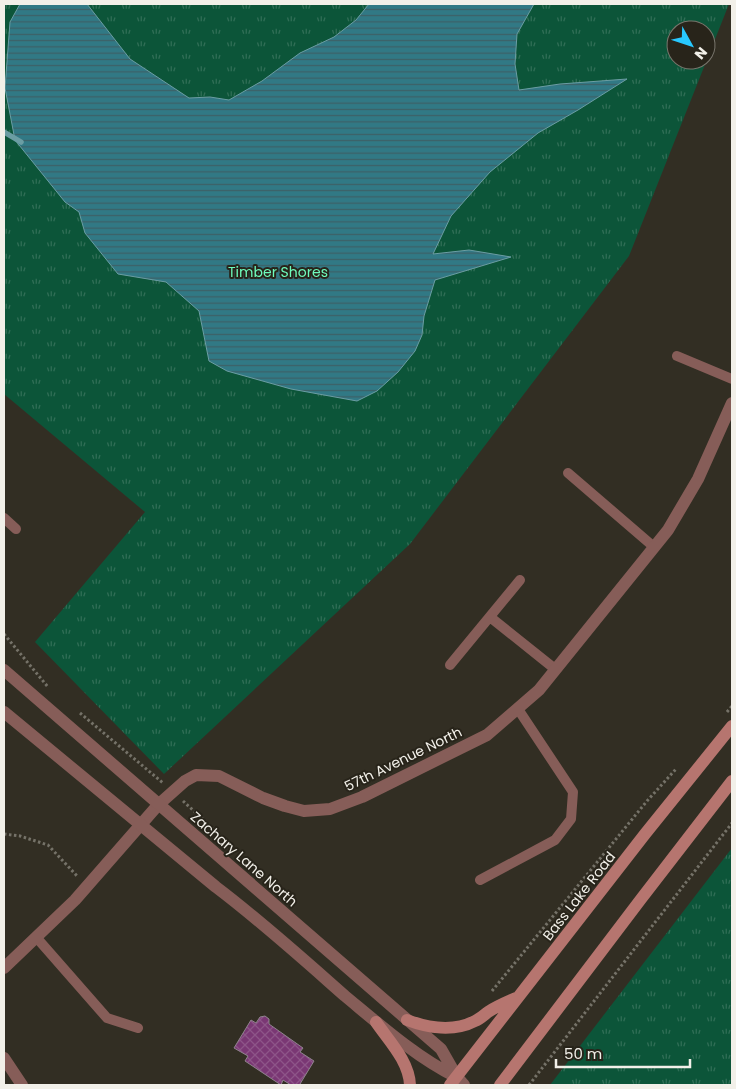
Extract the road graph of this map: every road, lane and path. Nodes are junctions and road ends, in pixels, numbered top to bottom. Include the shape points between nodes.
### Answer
1 (677, 356) dead end
2 (732, 379) edge
3 (732, 403) edge
4 (568, 473) dead end
5 (4, 518) edge
6 (16, 529) dead end
7 (654, 547) junction
8 (520, 580) dead end
9 (490, 617) junction
10 (450, 665) dead end
11 (555, 669) junction
12 (4, 670) edge
13 (732, 706) edge
14 (518, 708) junction
15 (4, 712) edge
16 (726, 713) dead end
17 (732, 726) edge
18 (680, 764) dead end
19 (732, 781) edge
20 (158, 805) junction
21 (732, 823) edge
22 (141, 824) junction
23 (4, 834) edge
24 (480, 880) dead end
25 (86, 888) junction
26 (36, 937) junction
27 (4, 968) edge
28 (520, 995) junction
29 (487, 996) dead end
30 (407, 1020) junction
31 (376, 1022) junction
32 (138, 1028) dead end
33 (4, 1058) edge
34 (457, 1083) edge
35 (22, 1085) edge
36 (410, 1085) edge
37 (500, 1085) edge
38 (529, 1085) edge

1 - 2 lane
3 - 7 street, 57th Avenue North via 698,479 668,530
4 - 7 lane
5 - 6 lane
7 - 11 street, 57th Avenue North
8 - 9 lane
9 - 10 lane
9 - 11 lane
11 - 14 street, 57th Avenue North via 539,690
12 - 20 street, Zachary Lane North
13 - 16 path
14 - 20 street, 57th Avenue North via 487,735 362,797 330,809 304,811 284,806 219,776 206,775 196,775 185,781
14 - 24 lane via 573,792 571,819 555,840
15 - 22 street
17 - 28 main road, Bass Lake Road
18 - 29 path
19 - 37 main road
20 - 22 street, 57th Avenue North
20 - 30 street, Zachary Lane North
21 - 38 path
22 - 25 street, 57th Avenue North
22 - 31 street
23 - 25 path via 48,845
25 - 26 street, 57th Avenue North
26 - 27 street, 57th Avenue North
26 - 32 lane via 107,1018
28 - 30 main road via 475,1021 457,1027 423,1026
28 - 34 main road, Bass Lake Road
30 - 34 street, Zachary Lane North via 441,1049
31 - 34 street
31 - 36 main road via 402,1060
33 - 35 street

